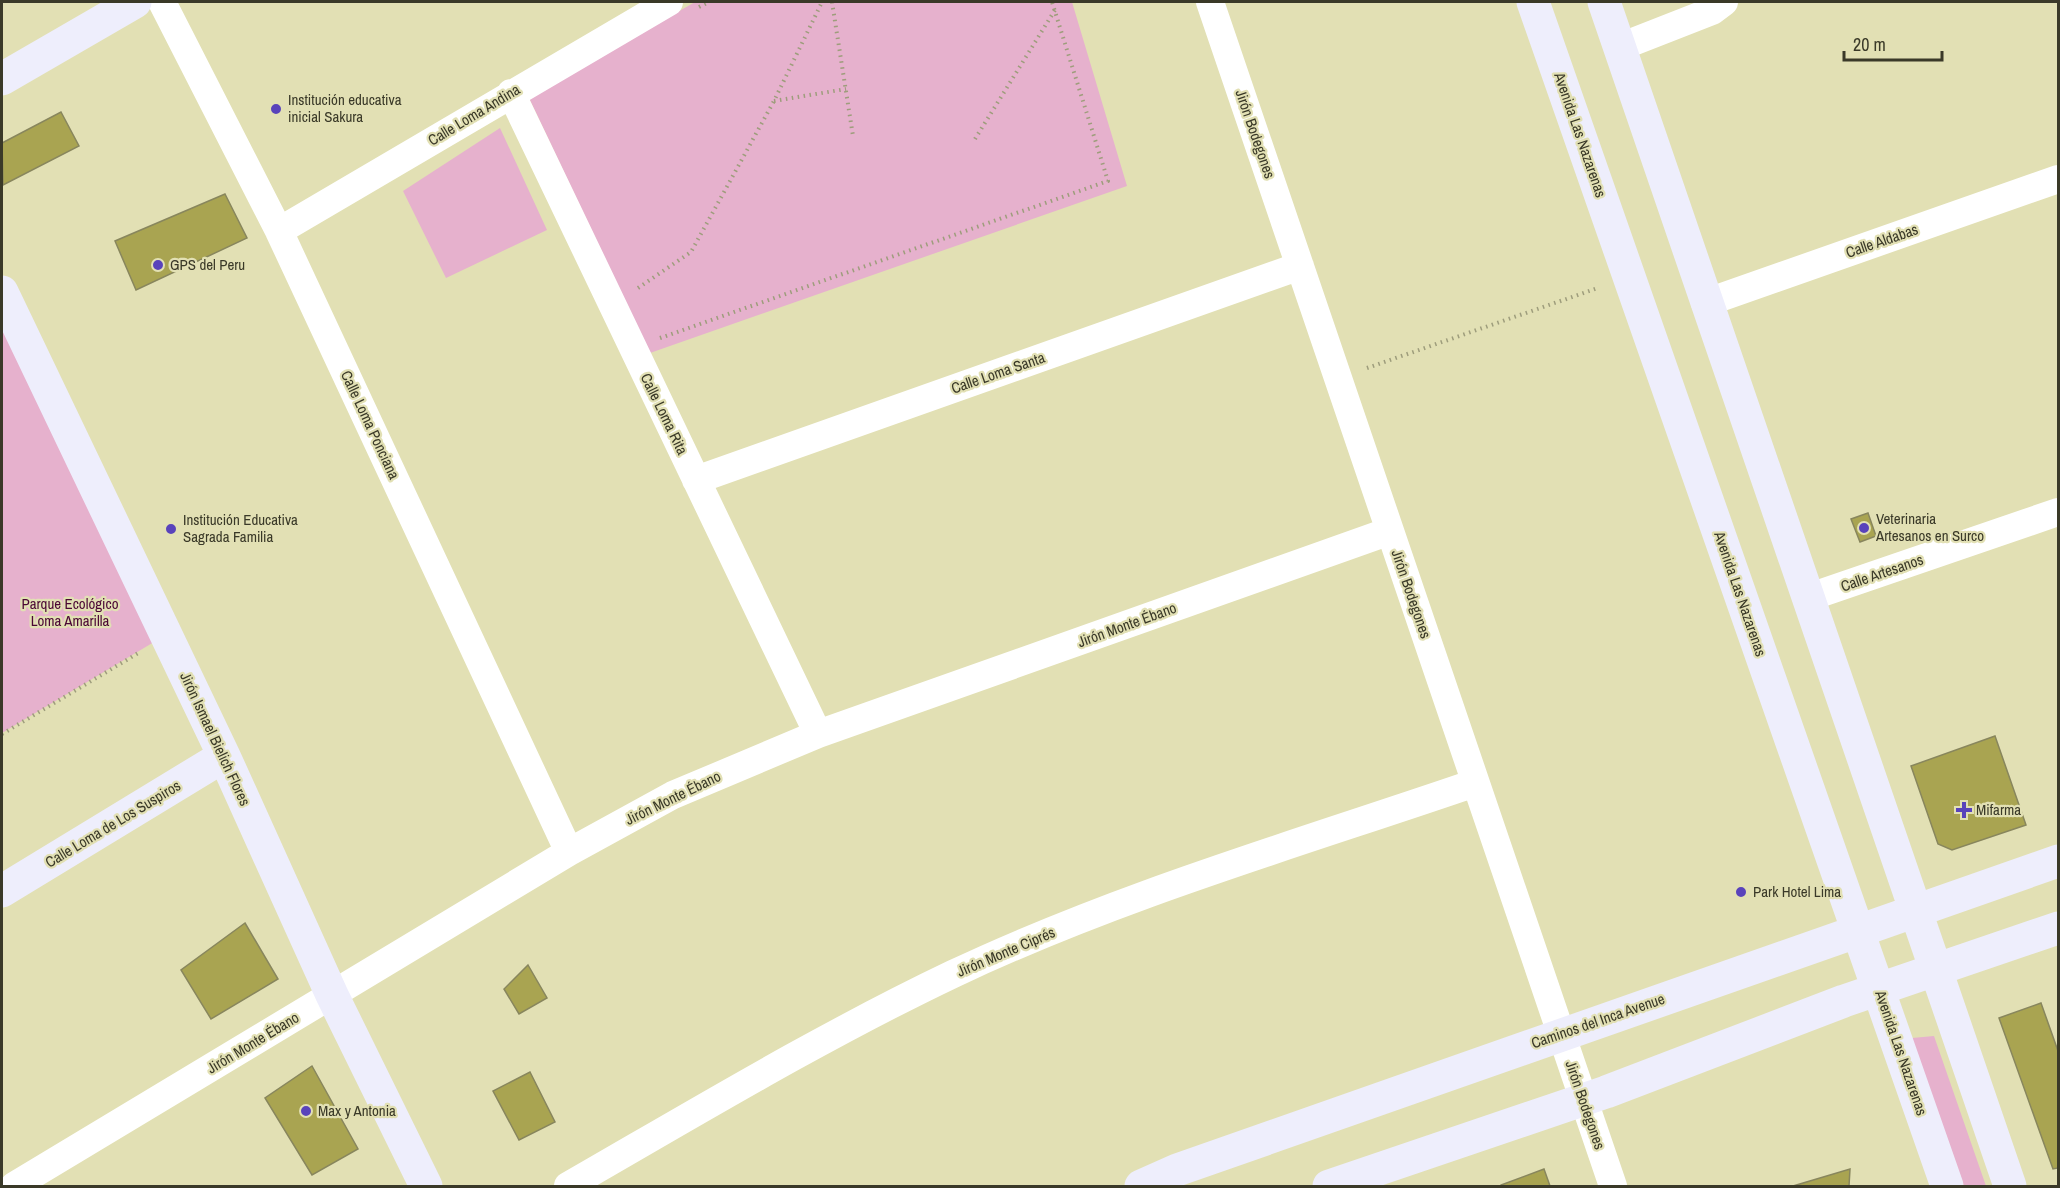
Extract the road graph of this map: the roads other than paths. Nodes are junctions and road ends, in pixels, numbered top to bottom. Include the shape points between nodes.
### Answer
1 (135, 2) edge
2 (162, 2) edge
3 (669, 2) edge
4 (1210, 2) edge
5 (1533, 2) edge
6 (1604, 2) edge
7 (1724, 2) edge
8 (1620, 47) junction
9 (2, 79) edge
10 (511, 93) junction
11 (2058, 179) edge
12 (279, 231) junction
13 (1300, 266) junction
14 (2, 292) edge
15 (1705, 303) junction
16 (696, 480) junction
17 (2058, 512) edge
18 (1390, 531) junction
19 (1807, 598) junction
20 (818, 734) junction
21 (224, 756) junction
22 (1474, 783) junction
23 (569, 852) junction
24 (2058, 861) edge
25 (2, 891) edge
26 (1915, 911) junction
27 (2058, 928) edge
28 (1859, 930) junction
29 (1935, 971) junction
30 (1880, 990) junction
31 (332, 995) junction
32 (1560, 1034) junction
33 (1583, 1100) junction
34 (14, 1186) edge
35 (426, 1186) edge
36 (568, 1186) edge
37 (1141, 1186) edge
38 (1329, 1186) edge
39 (1613, 1186) edge
40 (1947, 1186) edge
41 (2010, 1186) edge

1 - 9 street
2 - 12 street, Calle Loma Ponciana
3 - 10 street, Calle Loma Andina
4 - 13 street, Jirón Bodegones
5 - 28 street, Avenida Las Nazarenas
6 - 8 street
7 - 8 street via 1712,11
8 - 15 street
10 - 12 street, Calle Loma Andina
10 - 16 street, Calle Loma Rita
11 - 15 street, Calle Aldabas
12 - 23 street, Calle Loma Ponciana
13 - 16 street, Calle Loma Santa
13 - 18 street, Jirón Bodegones
14 - 21 street, Jirón Ismael Bielich Flores
15 - 19 street
16 - 20 street, Calle Loma Rita
17 - 19 street, Calle Artesanos
18 - 20 street, Jirón Monte Ébano
18 - 22 street, Jirón Bodegones
19 - 26 street
20 - 23 street, Jirón Monte Ébano via 673,795
21 - 25 street, Calle Loma de Los Suspiros
21 - 31 street, Jirón Ismael Bielich Flores
22 - 32 street, Jirón Bodegones
22 - 36 street, Jirón Monte Ciprés via 1113,907 955,974 815,1044
23 - 31 street, Jirón Monte Ébano
24 - 26 street, Caminos del Inca Avenue
26 - 28 street, Caminos del Inca Avenue
26 - 29 street
27 - 29 street
28 - 30 street, Avenida Las Nazarenas
28 - 32 street, Caminos del Inca Avenue
29 - 30 street
29 - 41 street
30 - 33 street
30 - 40 street, Avenida Las Nazarenas
31 - 34 street, Jirón Monte Ébano
31 - 35 street, Jirón Ismael Bielich Flores
32 - 33 street, Jirón Bodegones
32 - 37 street, Caminos del Inca Avenue
33 - 38 street
33 - 39 street, Jirón Bodegones

